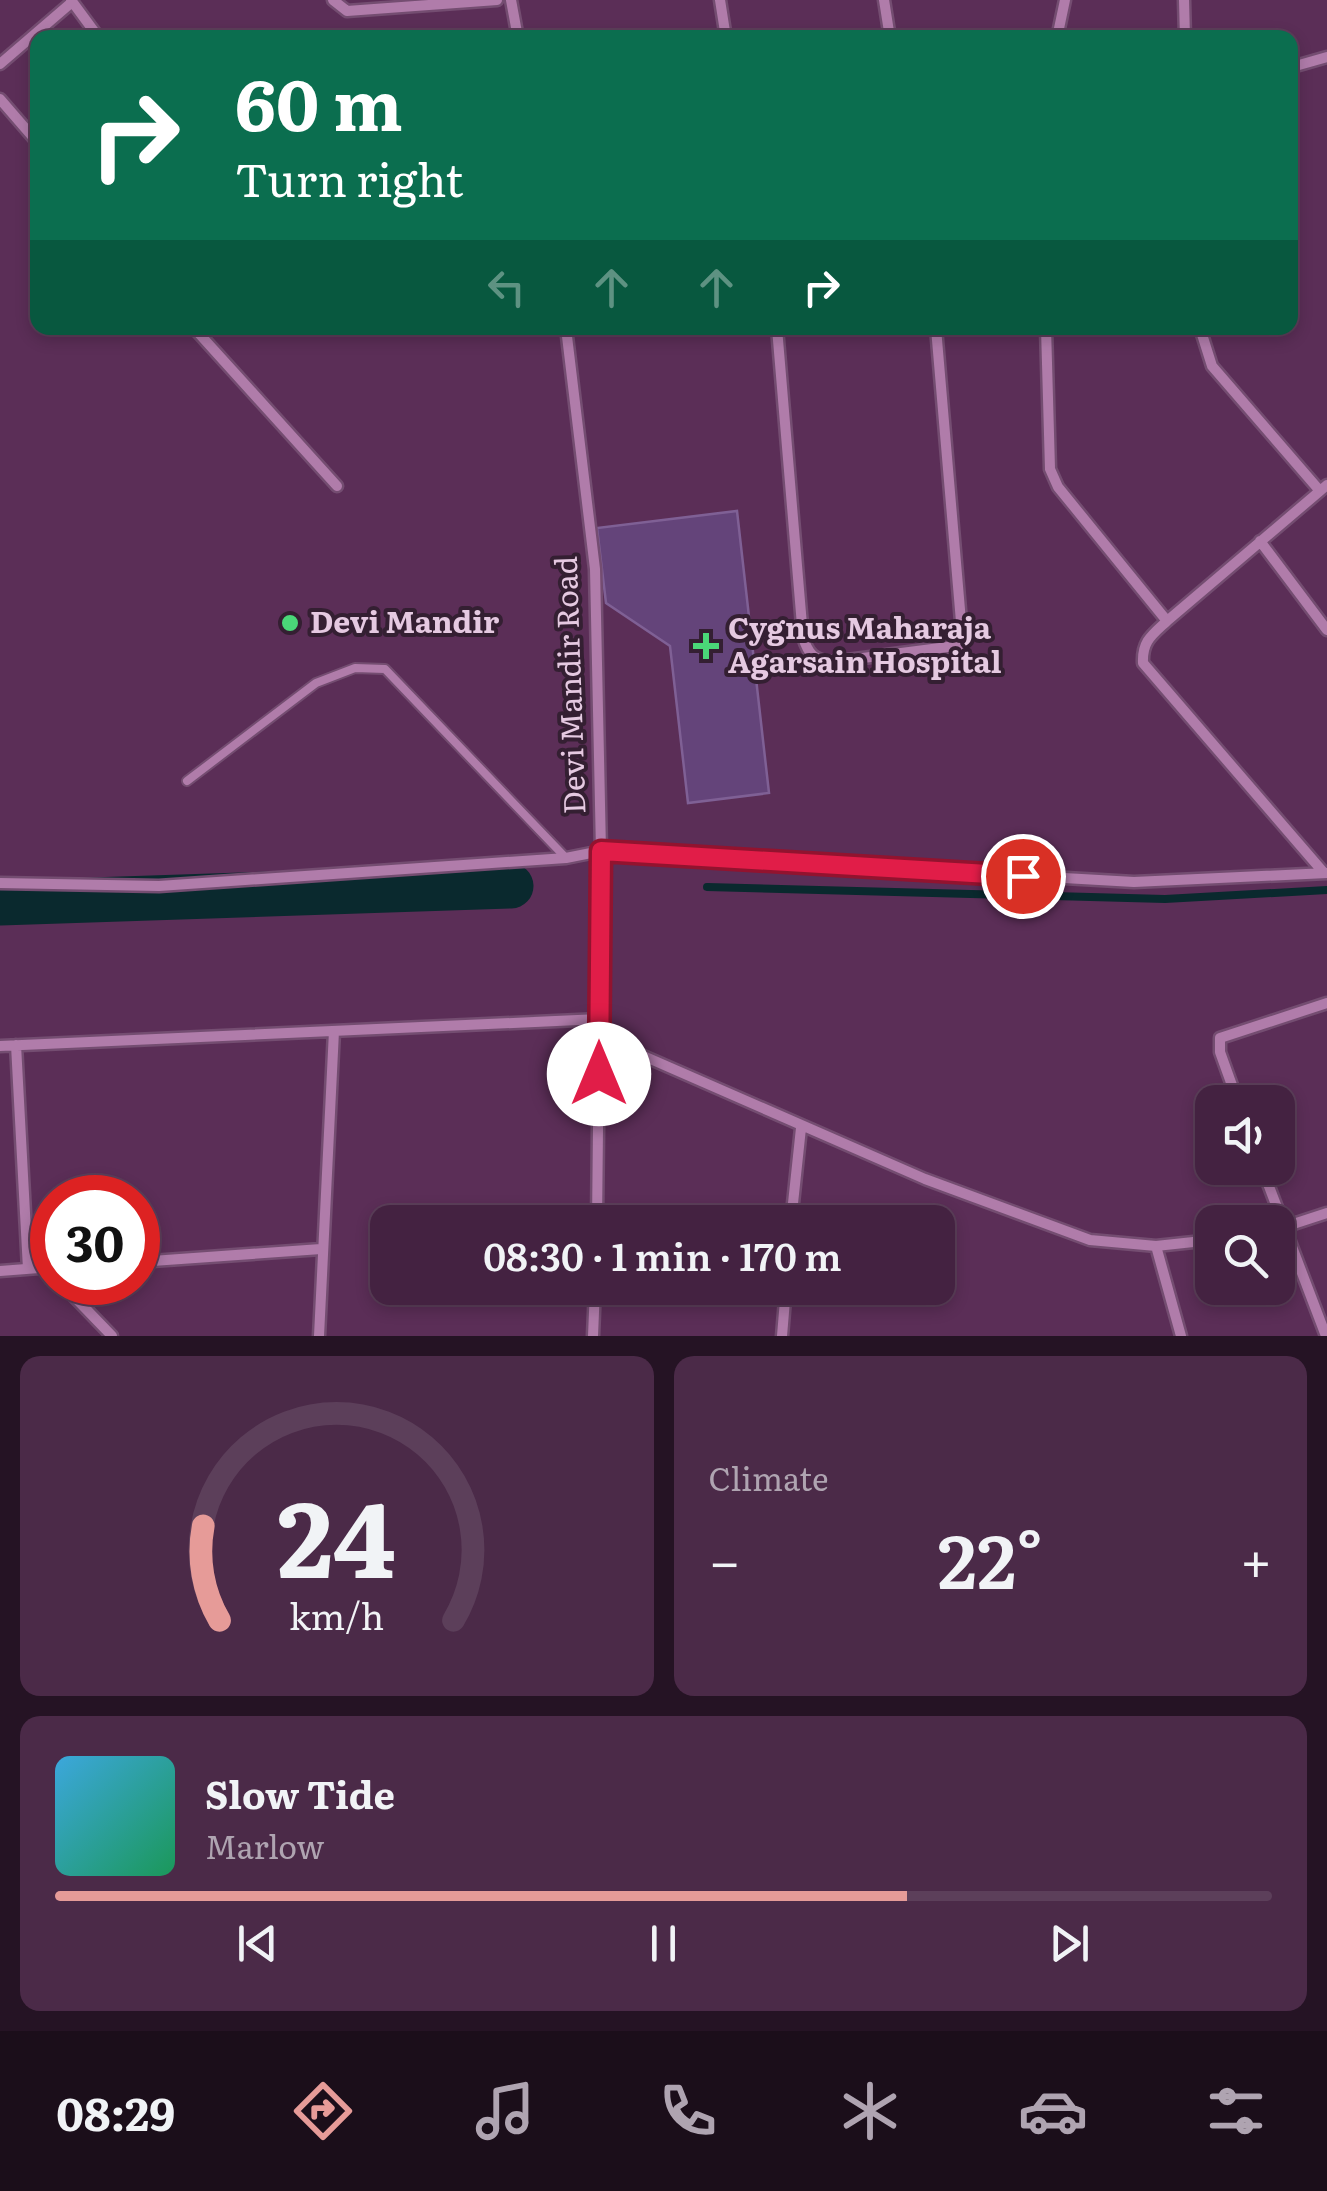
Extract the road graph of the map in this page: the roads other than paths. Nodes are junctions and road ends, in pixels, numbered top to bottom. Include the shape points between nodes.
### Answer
1 (332, 0) edge
2 (497, 0) edge
3 (511, 0) edge
4 (720, 0) edge
5 (884, 0) edge
6 (1066, 0) edge
7 (1184, 0) edge
8 (71, 1) edge
9 (38, 30) edge
10 (94, 30) edge
11 (517, 30) edge
12 (725, 30) edge
13 (889, 30) edge
14 (1060, 30) edge
15 (1186, 30) edge
16 (30, 37) edge
17 (1327, 57) edge
18 (0, 64) edge
19 (1299, 66) dead end
20 (0, 98) edge
21 (30, 134) edge
22 (200, 335) edge
23 (567, 335) edge
24 (778, 335) edge
25 (937, 335) edge
26 (1046, 335) edge
27 (1202, 335) edge
28 (338, 486) dead end
29 (1324, 488) edge
30 (1260, 541) junction
31 (1167, 620) junction
32 (1327, 630) edge
33 (188, 782) dead end
34 (601, 851) junction
35 (566, 858) junction
36 (1326, 873) edge
37 (0, 883) edge
38 (1327, 1003) edge
39 (600, 1019) junction
40 (334, 1030) junction
41 (600, 1036) junction
42 (16, 1045) junction
43 (0, 1046) edge
44 (1232, 1085) edge
45 (802, 1128) junction
46 (597, 1205) edge
47 (794, 1205) edge
48 (1327, 1213) edge
49 (1295, 1223) edge
50 (1195, 1242) edge
51 (1156, 1246) junction
52 (321, 1249) junction
53 (1295, 1258) edge
54 (160, 1260) edge
55 (28, 1269) joint
56 (0, 1271) edge
57 (82, 1305) edge
58 (594, 1305) edge
59 (785, 1305) edge
60 (1324, 1319) edge
61 (112, 1336) edge
62 (319, 1336) edge
63 (593, 1336) edge
64 (782, 1336) edge
65 (1181, 1336) edge
66 (1326, 1336) edge

1 - 2 street via 347,11
3 - 11 street
4 - 12 street
5 - 13 street
6 - 14 street
7 - 15 street
8 - 9 street
8 - 10 street
16 - 18 street
17 - 19 street
20 - 21 street
22 - 28 street
23 - 34 street, Devi Mandir Road via 595,569
24 - 25 street via 803,638 808,652 832,662 963,645
26 - 31 street via 1050,469
27 - 29 street via 1212,366
29 - 30 street
30 - 31 street
30 - 32 street
31 - 36 street via 1145,641 1143,663
33 - 35 lane via 316,684 354,668 385,669
34 - 35 street
34 - 36 street via 1134,882
34 - 39 street, Devi Mandir Road
35 - 37 street via 158,886
38 - 44 street via 1220,1038
39 - 40 street
39 - 41 street, Devi Mandir Road
40 - 42 street
40 - 52 street
41 - 45 street
41 - 46 street, Devi Mandir Road
42 - 43 street
42 - 55 street
45 - 47 street
45 - 51 street via 1090,1240
48 - 49 street
50 - 51 street
51 - 65 street
52 - 54 street
52 - 62 street
53 - 60 street
55 - 56 street
57 - 61 street
58 - 63 street
59 - 64 street
60 - 66 street

